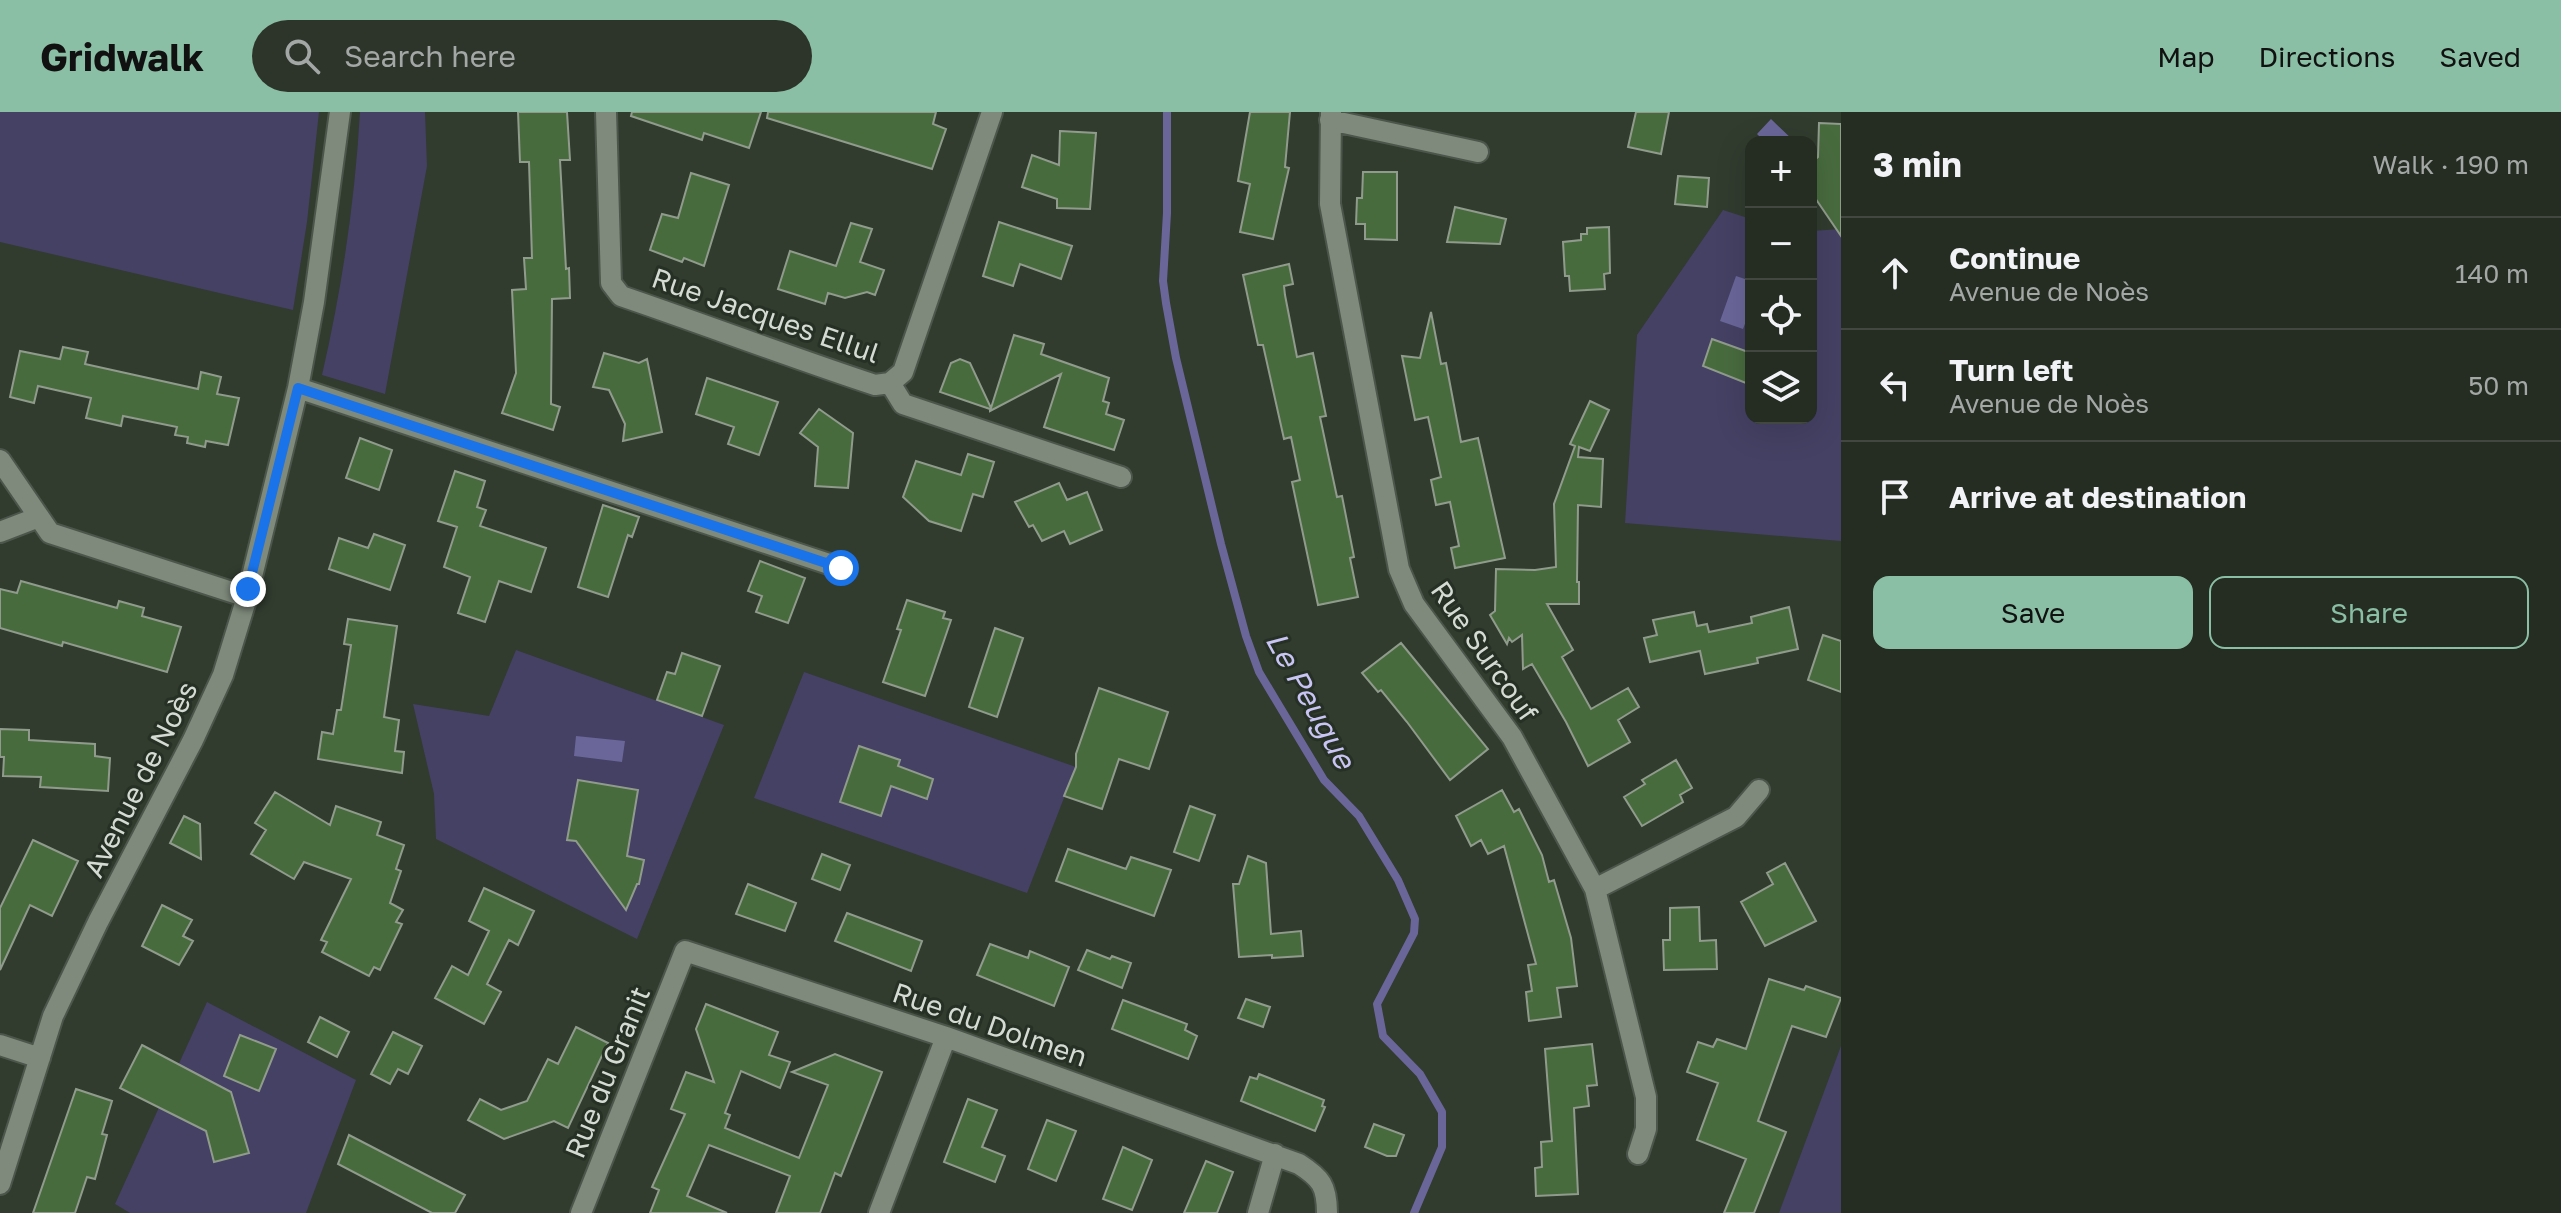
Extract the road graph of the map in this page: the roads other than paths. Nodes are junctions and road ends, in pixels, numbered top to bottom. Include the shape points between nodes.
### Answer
1 (340, 112) edge
2 (606, 112) edge
3 (992, 112) edge
4 (1331, 116) edge
5 (1478, 152) dead end
6 (890, 383) junction
7 (298, 388) junction
8 (0, 460) edge
9 (1121, 477) dead end
10 (39, 517) junction
11 (0, 532) edge
12 (841, 568) dead end
13 (247, 597) junction
14 (1759, 790) dead end
15 (1595, 889) junction
16 (685, 951) joint
17 (946, 1037) junction
18 (0, 1045) edge
19 (40, 1058) junction
20 (1275, 1154) junction
21 (1638, 1154) dead end
22 (0, 1184) edge
23 (581, 1213) edge
24 (879, 1213) edge
25 (1258, 1213) edge
26 (1327, 1213) edge

1 - 7 street, Avenue de Noès
2 - 6 street, Rue Jacques Ellul via 611,283 621,296 875,385
3 - 6 street, Rue Jacques Ellul via 903,372
4 - 5 street
4 - 15 street, Rue Surcouf via 1330,204 1399,569 1414,604 1512,737
6 - 9 street, Rue Jacques Ellul via 903,404
7 - 12 street
7 - 13 street, Avenue de Noès
8 - 10 street
10 - 11 street
10 - 13 street via 50,533
13 - 19 street, Avenue de Noès via 223,675 53,1016
14 - 15 street via 1736,817
15 - 21 street, Rue Surcouf via 1646,1097 1646,1129
16 - 17 street, Rue du Dolmen
16 - 23 street, Rue du Granit
17 - 20 street, Rue du Dolmen
17 - 24 street
18 - 19 street
19 - 22 street, Avenue de Noès
20 - 25 street
20 - 26 street, Rue du Dolmen via 1319,1176

